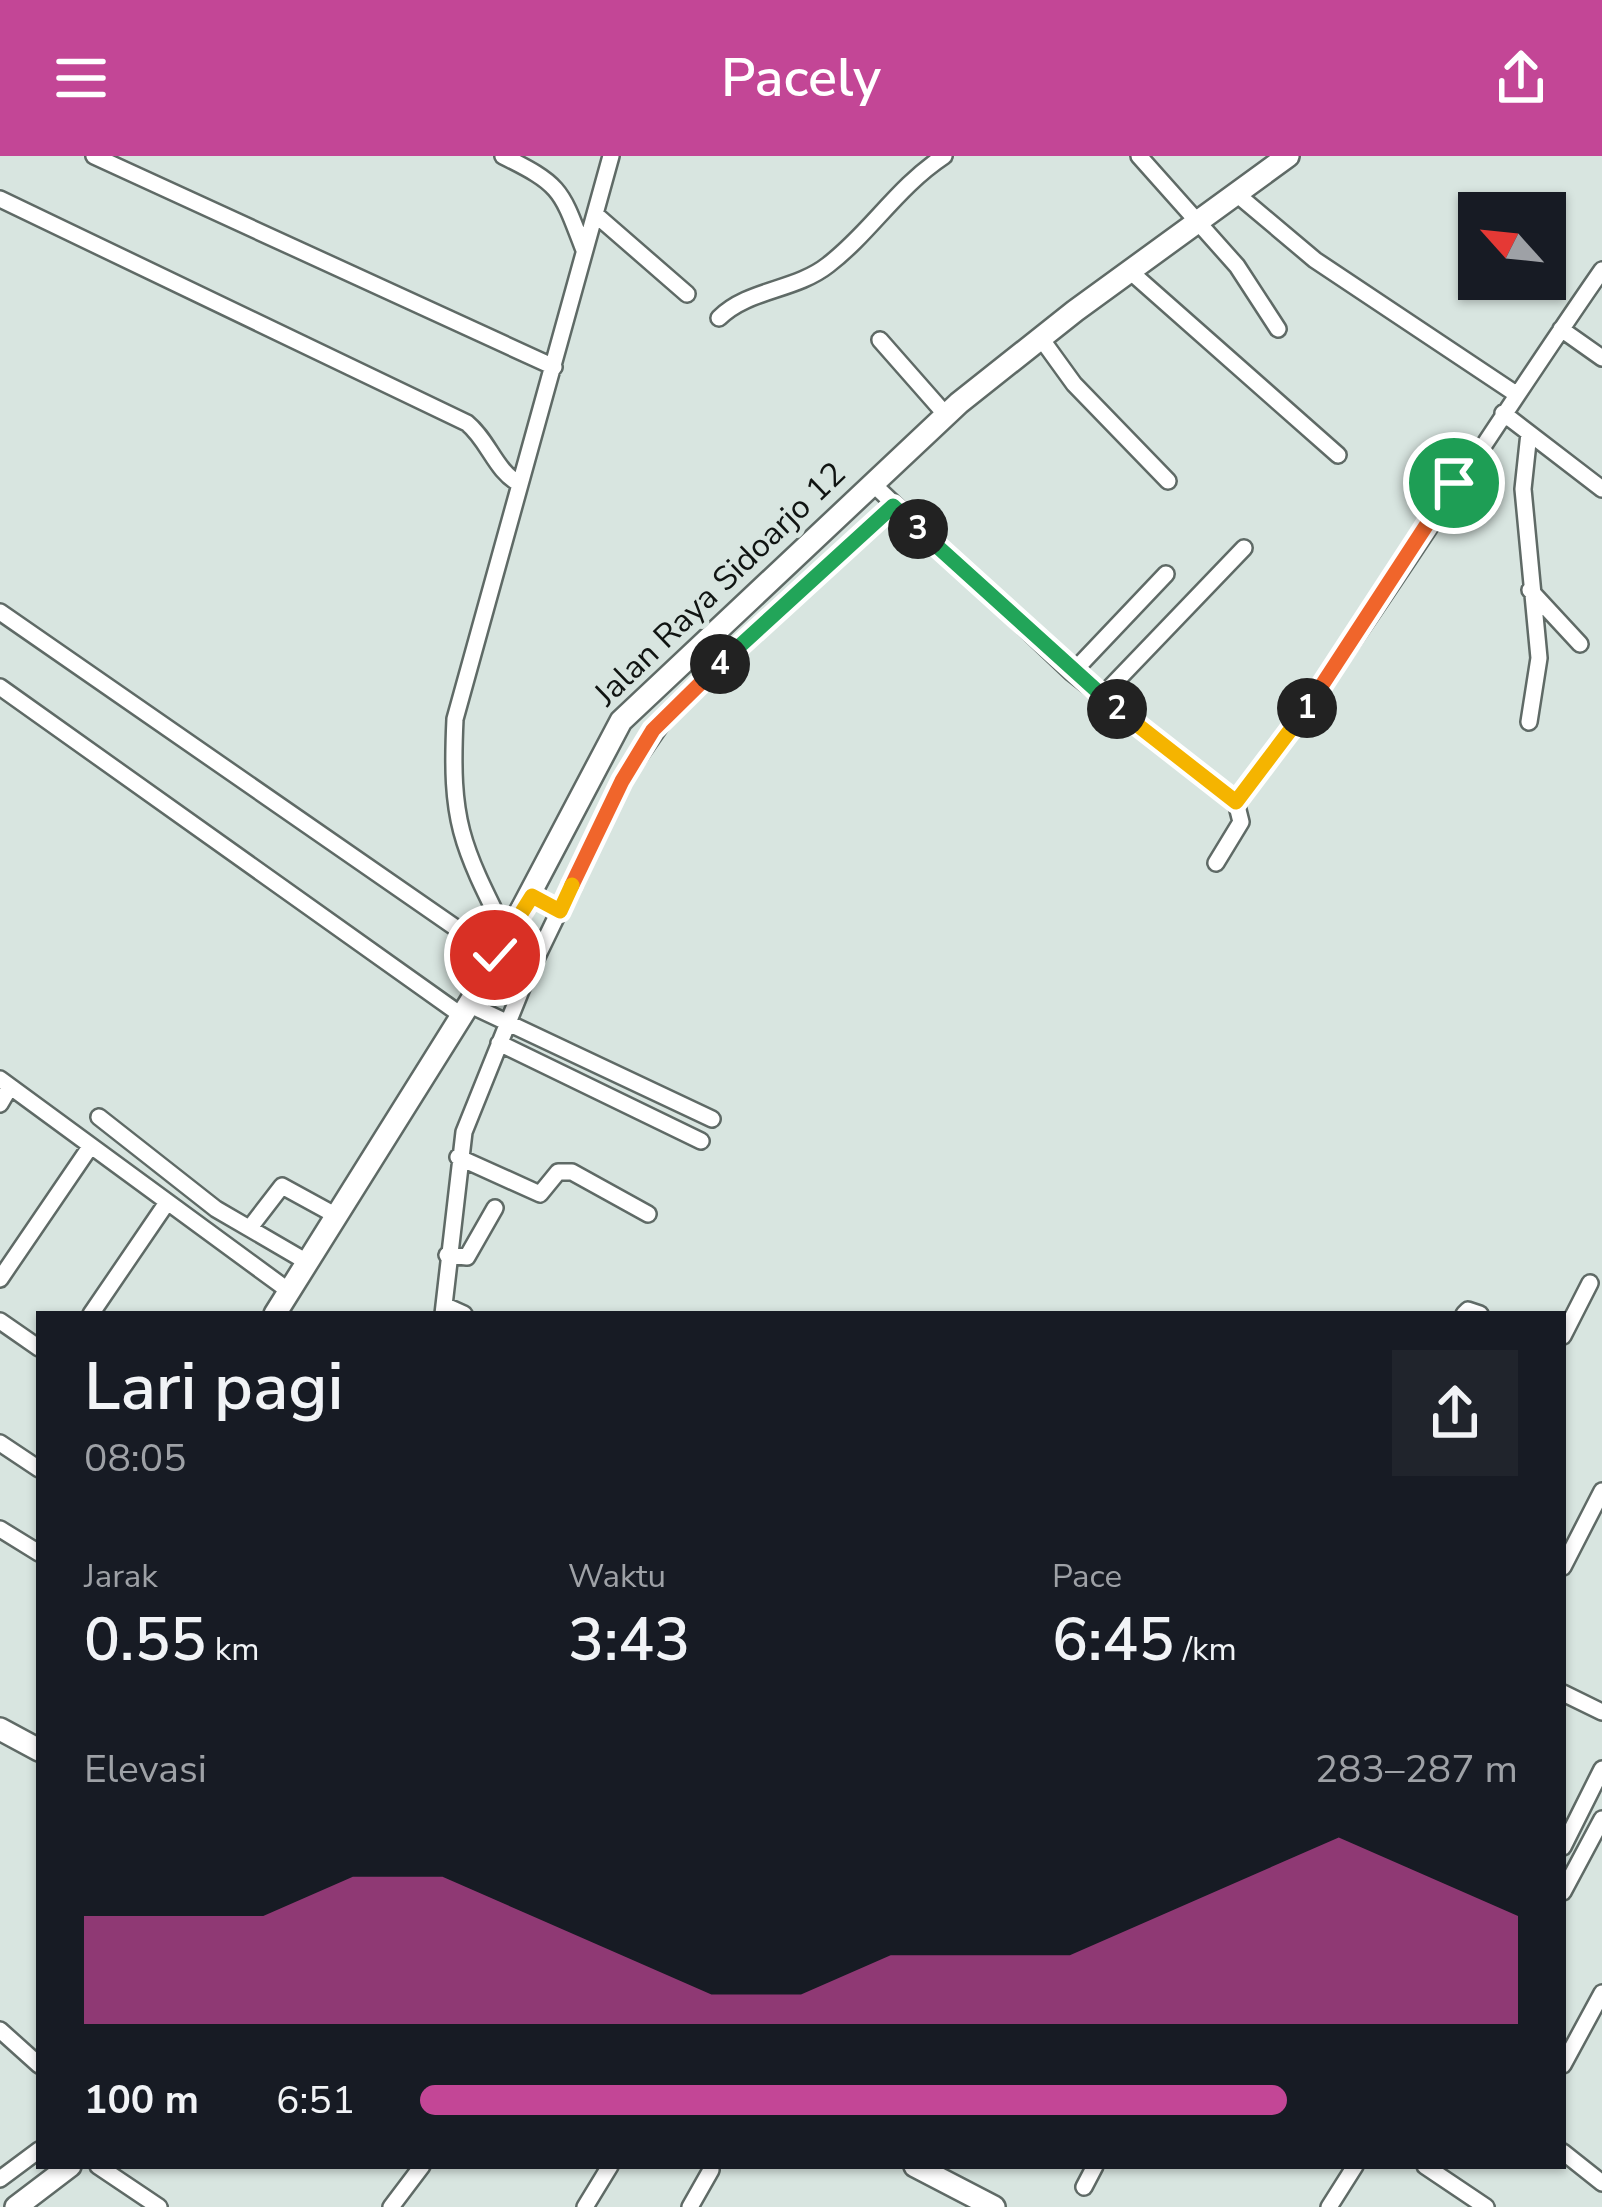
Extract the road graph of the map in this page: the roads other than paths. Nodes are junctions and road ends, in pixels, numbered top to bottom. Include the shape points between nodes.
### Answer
1 (94, 156) edge
2 (502, 156) edge
3 (611, 156) edge
4 (944, 156) edge
5 (1139, 156) edge
6 (1288, 156) edge
7 (0, 199) edge
8 (1247, 205) junction
9 (595, 214) junction
10 (1207, 234) junction
11 (584, 250) junction
12 (1602, 270) edge
13 (1140, 280) junction
14 (687, 294) dead end
15 (719, 318) dead end
16 (1278, 329) dead end
17 (1561, 329) junction
18 (880, 340) dead end
19 (1043, 340) junction
20 (1602, 358) edge
21 (554, 367) junction
22 (1516, 394) junction
23 (1503, 413) junction
24 (946, 415) junction
25 (1529, 433) junction
26 (1338, 455) dead end
27 (1168, 481) dead end
28 (520, 484) junction
29 (1602, 489) edge
30 (883, 494) junction
31 (1244, 548) dead end
32 (1166, 574) dead end
33 (1531, 590) junction
34 (0, 612) edge
35 (1580, 644) dead end
36 (1072, 674) junction
37 (0, 687) edge
38 (1102, 697) junction
39 (1529, 722) dead end
40 (1236, 802) junction
41 (1216, 863) dead end
42 (547, 904) junction
43 (501, 951) junction
44 (516, 983) junction
45 (482, 1015) junction
46 (499, 1043) junction
47 (5, 1083) edge
48 (0, 1104) edge
49 (99, 1118) dead end
50 (712, 1119) dead end
51 (701, 1141) dead end
52 (90, 1147) junction
53 (458, 1157) junction
54 (166, 1204) junction
55 (495, 1208) dead end
56 (648, 1214) dead end
57 (335, 1215) junction
58 (252, 1226) junction
59 (447, 1255) junction
60 (307, 1262) junction
61 (0, 1279) edge
62 (1590, 1283) dead end
63 (289, 1291) junction
64 (444, 1309) edge
65 (93, 1311) edge
66 (277, 1311) edge
67 (0, 1321) edge
68 (1566, 1330) edge
69 (36, 1346) edge
70 (0, 1443) edge
71 (36, 1467) edge
72 (1602, 1491) edge
73 (0, 1529) edge
74 (36, 1550) edge
75 (1566, 1562) edge
76 (1566, 1694) edge
77 (1602, 1712) edge
78 (0, 1730) edge
79 (36, 1748) edge
80 (1602, 1769) edge
81 (1602, 1820) edge
82 (1566, 1841) edge
83 (1566, 1886) edge
84 (1602, 1993) edge
85 (0, 2030) edge
86 (1566, 2059) edge
87 (36, 2062) edge
88 (36, 2152) edge
89 (1566, 2154) edge
90 (66, 2169) edge
91 (102, 2169) edge
92 (420, 2169) edge
93 (608, 2169) edge
94 (921, 2169) edge
95 (1093, 2169) edge
96 (1353, 2169) edge
97 (1429, 2169) edge
98 (711, 2170) dead end
99 (1600, 2176) edge
100 (0, 2179) edge
101 (1084, 2187) dead end
102 (16, 2207) edge
103 (159, 2207) edge
104 (391, 2207) edge
105 (586, 2207) edge
106 (690, 2207) edge
107 (994, 2207) edge
108 (1329, 2207) edge
109 (1486, 2207) edge

1 - 21 street
2 - 11 street via 560,191
3 - 9 street
4 - 15 street via 894,194 831,263
5 - 10 street
6 - 8 main road, Jalan Raya Sidoarjo 12
7 - 28 street via 467,423
8 - 10 main road, Jalan Raya Sidoarjo 12
8 - 22 street
9 - 11 street
9 - 14 street
10 - 13 main road, Jalan Raya Sidoarjo 12
10 - 16 street
11 - 21 street
12 - 17 street
13 - 19 main road, Jalan Raya Sidoarjo 12
13 - 26 street
17 - 20 street
17 - 22 street
18 - 24 street
19 - 24 main road, Jalan Raya Sidoarjo 12
19 - 27 street
21 - 28 street
22 - 23 street
23 - 25 street
23 - 40 street via 1328,679
24 - 30 main road, Jalan Raya Sidoarjo 12
25 - 29 street
25 - 33 street via 1522,463
28 - 43 street via 462,686 450,783
30 - 36 street
30 - 42 street via 653,730
30 - 42 main road, Jalan Raya Sidoarjo 12 via 621,721
31 - 38 street
32 - 36 street
33 - 35 street
33 - 39 street via 1539,658
34 - 43 street
36 - 38 street
37 - 45 street
38 - 40 street
40 - 41 street via 1241,822
42 - 43 main road, Jalan Raya Sidoarjo 12
42 - 44 street
43 - 44 street
43 - 45 main road, Jalan Raya Sidoarjo 12
44 - 45 street
45 - 46 street
45 - 50 street
45 - 57 main road, Jalan Raya Sidoarjo 12
46 - 51 street
46 - 53 street
47 - 48 street
47 - 52 street
49 - 58 street via 216,1209
52 - 54 street
52 - 61 street
53 - 56 street via 540,1194 558,1172 572,1172
53 - 59 street
54 - 63 street
54 - 65 street
55 - 59 street via 465,1259
57 - 58 street via 282,1186
57 - 60 main road, Jalan Raya Sidoarjo 12
58 - 60 street
59 - 64 street
60 - 63 main road, Jalan Raya Sidoarjo 12
62 - 68 street
63 - 66 main road, Jalan Raya Sidoarjo 12
67 - 69 street
70 - 71 street
72 - 75 street
73 - 74 street
76 - 77 street
78 - 79 main road
80 - 82 street
81 - 83 street
84 - 86 street
85 - 87 street
88 - 100 street
89 - 99 street
90 - 102 main road
91 - 103 street
92 - 104 street
93 - 105 street
94 - 107 main road
95 - 101 street
96 - 108 street
97 - 109 street
98 - 106 street

